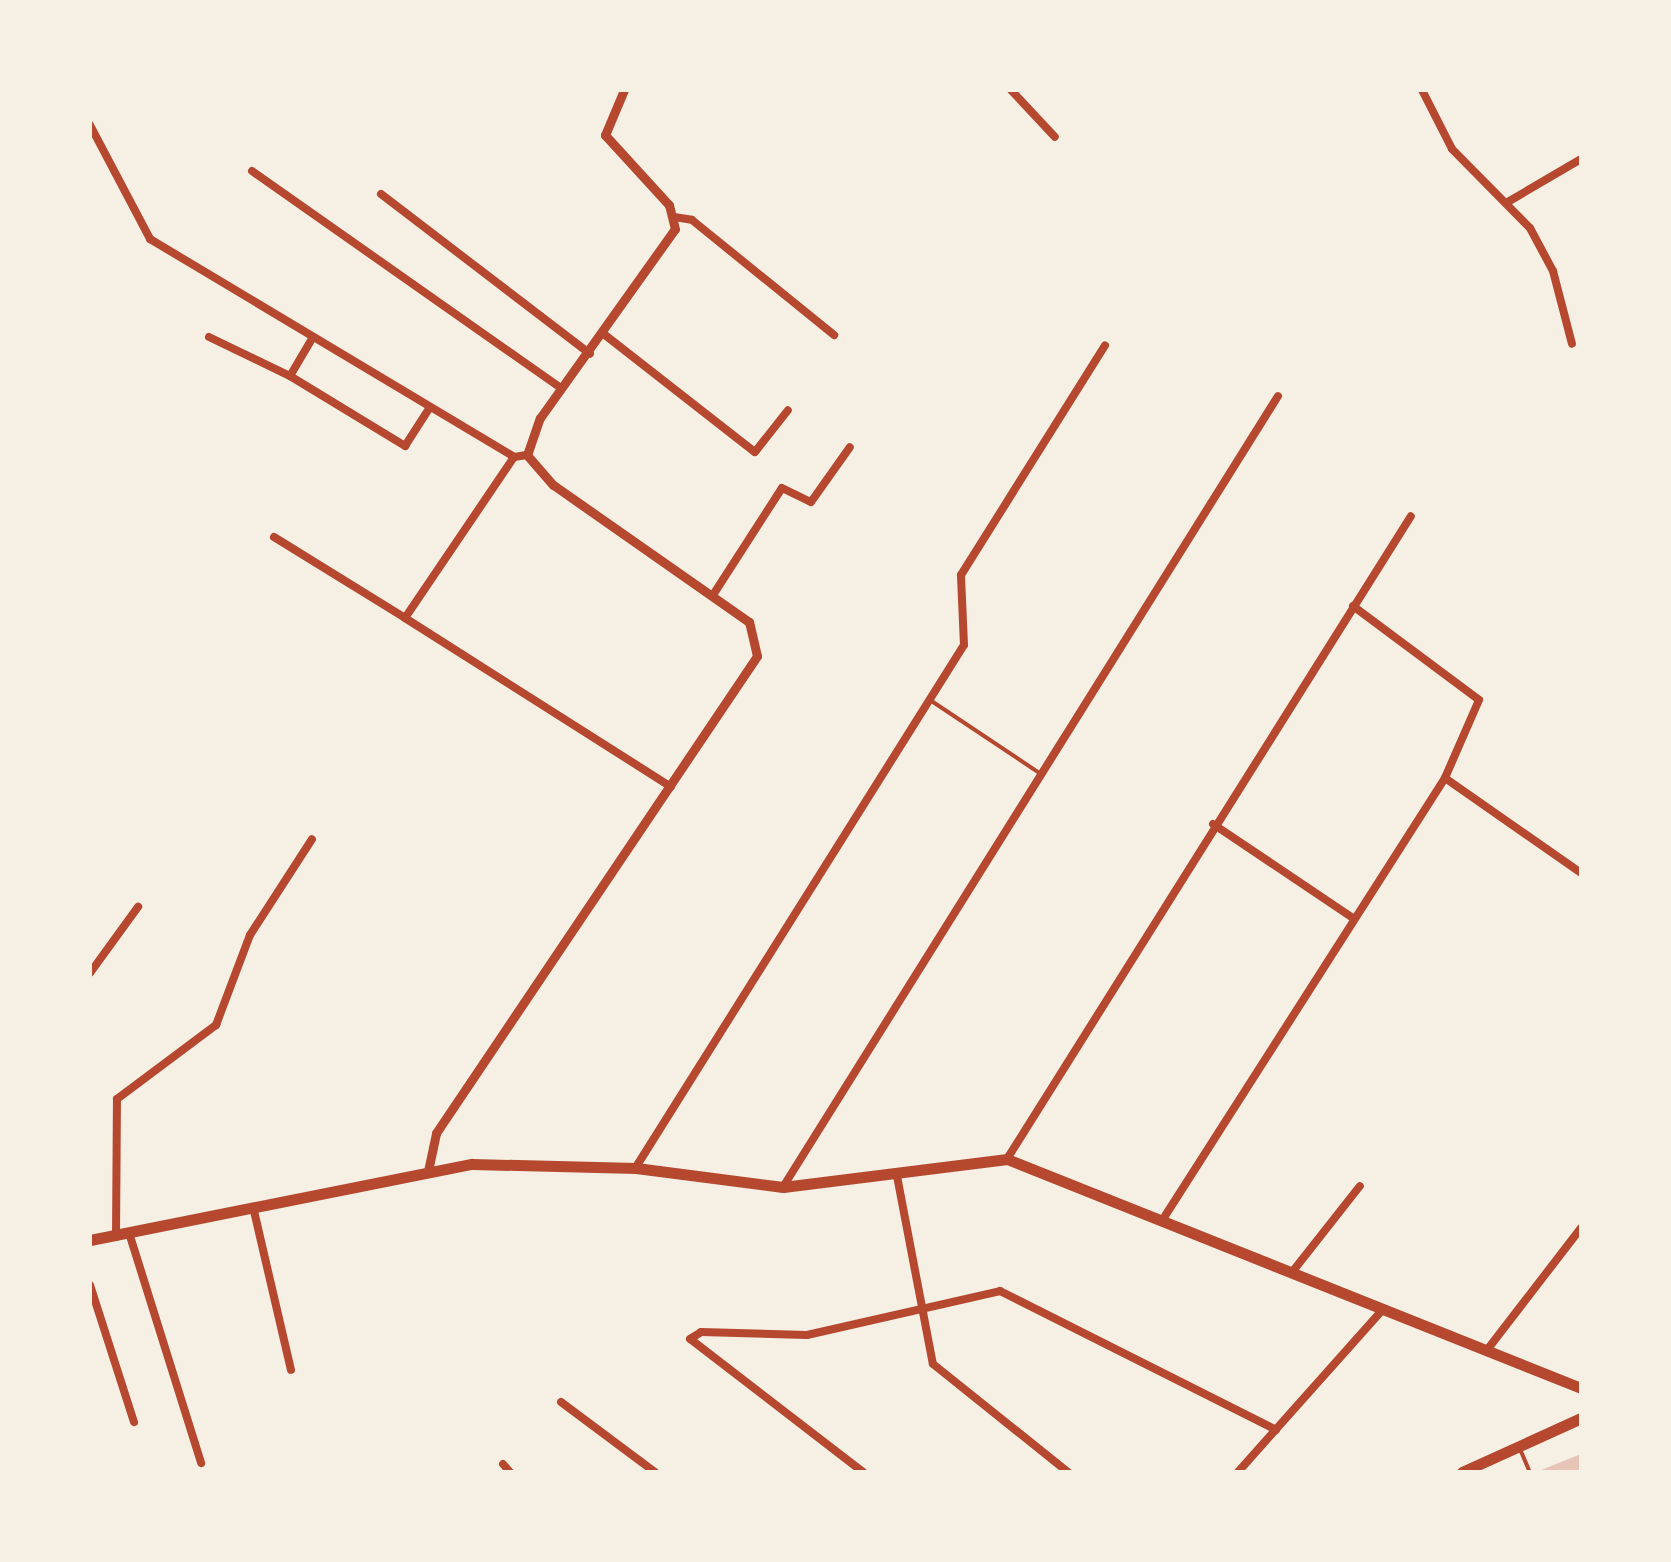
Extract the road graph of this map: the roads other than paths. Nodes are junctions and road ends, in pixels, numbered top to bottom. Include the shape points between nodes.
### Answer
1 (624, 90) edge
2 (1011, 90) edge
3 (1422, 90) edge
4 (90, 126) edge
5 (1055, 137) dead end
6 (1581, 159) edge
7 (252, 170) dead end
8 (381, 194) dead end
9 (1506, 203) junction
10 (674, 217) junction
11 (605, 334) junction
12 (834, 335) dead end
13 (209, 337) dead end
14 (312, 337) junction
15 (1572, 344) dead end
16 (1105, 346) dead end
17 (590, 354) junction
18 (290, 376) junction
19 (561, 388) junction
20 (1278, 396) dead end
21 (430, 407) junction
22 (788, 410) dead end
23 (850, 447) dead end
24 (527, 455) junction
25 (514, 457) junction
26 (1410, 516) dead end
27 (274, 537) dead end
28 (713, 594) junction
29 (1353, 606) junction
30 (405, 618) junction
31 (930, 700) junction
32 (1041, 774) junction
33 (1445, 778) junction
34 (672, 788) junction
35 (1214, 824) junction
36 (312, 839) dead end
37 (1581, 873) edge
38 (138, 907) dead end
39 (1354, 918) junction
40 (90, 973) edge
41 (1006, 1159) junction
42 (636, 1168) junction
43 (428, 1171) junction
44 (897, 1176) junction
45 (1360, 1186) dead end
46 (783, 1187) junction
47 (254, 1211) junction
48 (1166, 1216) junction
49 (1581, 1228) edge
50 (123, 1236) junction
51 (90, 1240) edge
52 (1293, 1270) junction
53 (90, 1285) edge
54 (1383, 1309) junction
55 (917, 1313) junction
56 (1487, 1350) junction
57 (291, 1370) dead end
58 (1581, 1388) edge
59 (561, 1402) dead end
60 (1581, 1418) edge
61 (134, 1422) dead end
62 (1276, 1430) junction
63 (1519, 1445) junction
64 (202, 1462) dead end
65 (503, 1464) dead end
66 (510, 1472) edge
67 (655, 1472) edge
68 (863, 1472) edge
69 (1068, 1472) edge
70 (1238, 1472) edge
71 (1462, 1472) edge
72 (1530, 1472) edge

1 - 10 street via 605,135
2 - 5 street
3 - 9 street via 1452,148
4 - 14 street via 150,240
6 - 9 street
7 - 19 street
8 - 17 street
9 - 15 street via 1553,270
10 - 11 street via 671,241
10 - 12 street via 692,220
11 - 17 street
11 - 22 street via 755,452
13 - 18 street
14 - 18 street
14 - 21 street
16 - 31 street via 961,576 970,624
17 - 19 street
18 - 21 street via 406,446
19 - 24 street
20 - 32 street
21 - 25 street
23 - 28 street via 811,502 782,488
24 - 25 street
24 - 28 street via 553,486
25 - 30 street
26 - 29 street
27 - 30 street
28 - 34 street via 749,622 758,656
29 - 33 street via 1480,700
29 - 35 street
30 - 34 street
31 - 32 lane
31 - 42 street
32 - 46 street
33 - 37 street
33 - 39 street
34 - 43 street via 436,1133
35 - 39 street
35 - 41 street
36 - 50 street via 250,935 216,1026 117,1099
38 - 40 street
39 - 48 street
41 - 44 main road
41 - 48 main road
42 - 43 main road via 538,1161
42 - 46 main road
43 - 47 main road
44 - 46 main road
44 - 55 street
45 - 52 street
47 - 50 main road
47 - 57 street
48 - 52 main road
49 - 56 street
50 - 51 main road
50 - 64 street
52 - 54 main road
53 - 61 street
54 - 56 main road
54 - 62 street
55 - 62 street via 1000,1291 1026,1297
55 - 68 street via 807,1335 702,1332 690,1339
55 - 69 street via 933,1364
56 - 58 main road
59 - 67 street
60 - 63 main road
62 - 70 street
63 - 71 main road
63 - 72 lane
65 - 66 street

